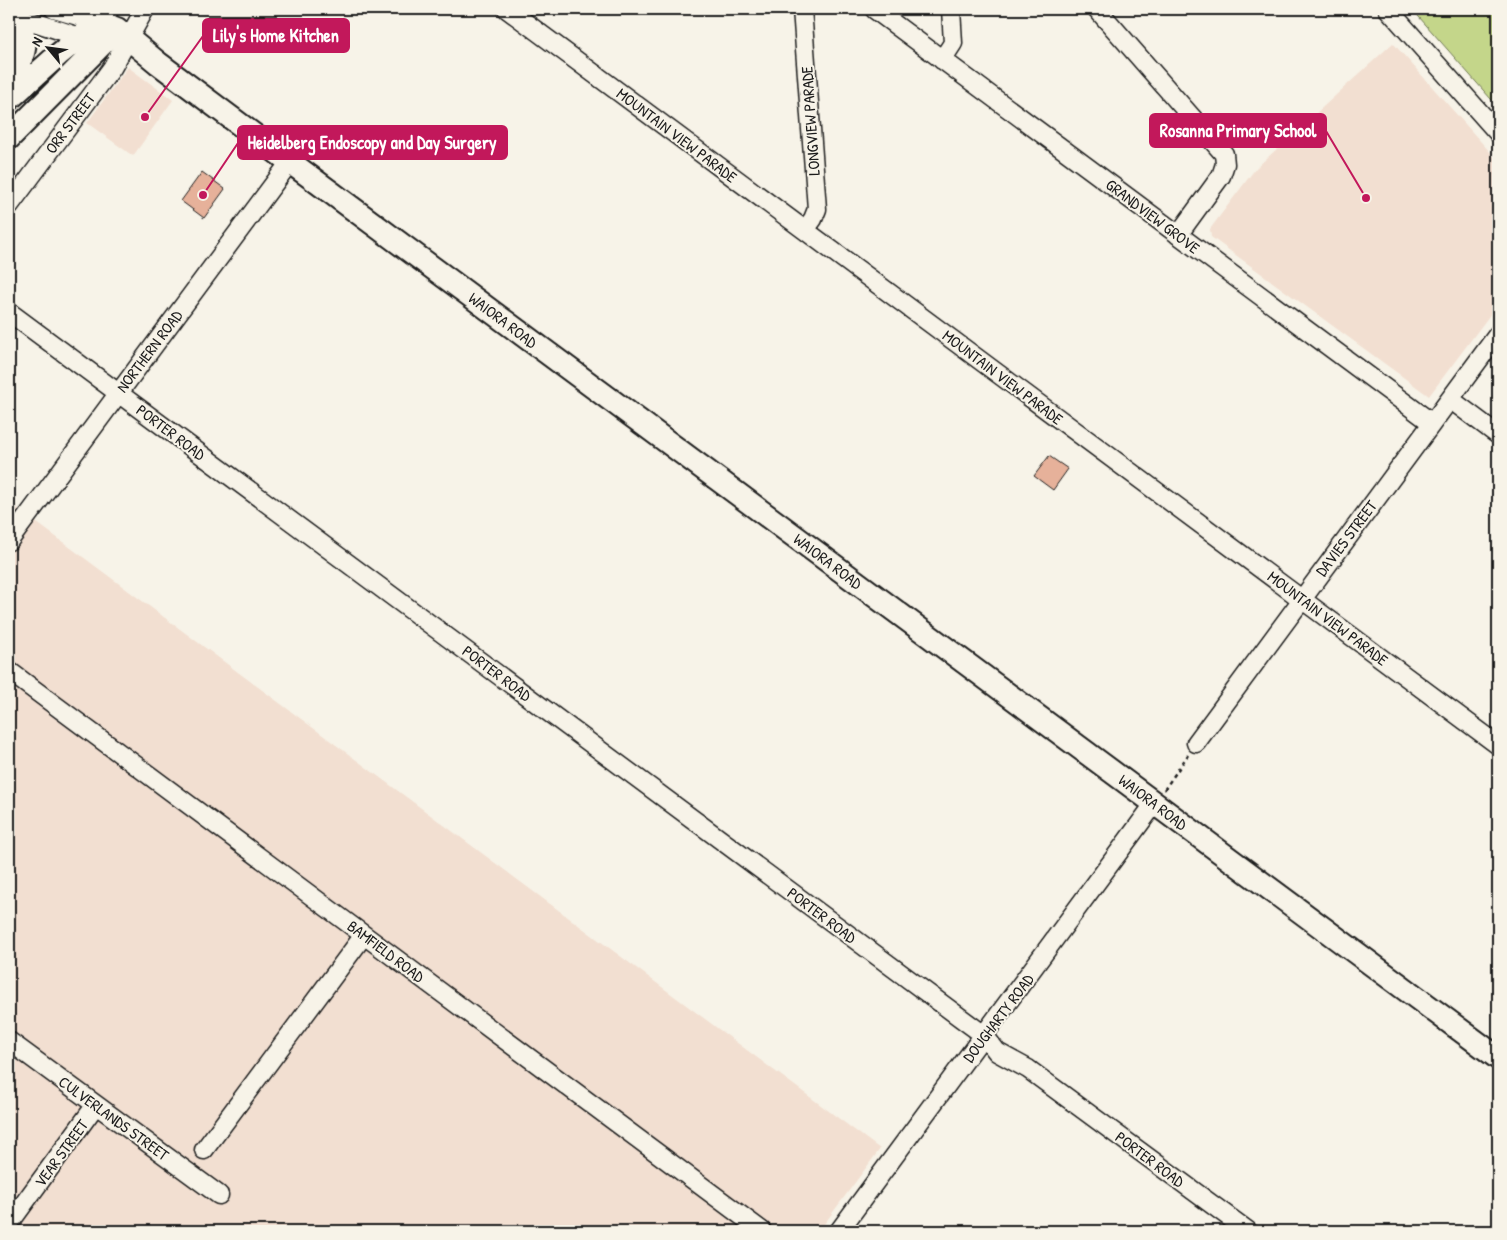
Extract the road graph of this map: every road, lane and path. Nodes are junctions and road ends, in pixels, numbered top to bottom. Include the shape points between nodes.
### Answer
1 (54, 9) edge
2 (133, 9) edge
3 (145, 9) edge
4 (507, 9) edge
5 (802, 9) edge
6 (874, 9) edge
7 (951, 9) edge
8 (1097, 9) edge
9 (1388, 9) edge
10 (13, 13) edge
11 (113, 33) edge
12 (80, 37) junction
13 (942, 60) junction
14 (9, 78) edge
15 (9, 99) edge
16 (1498, 134) edge
17 (9, 138) edge
18 (290, 162) junction
19 (9, 206) edge
20 (806, 230) junction
21 (1178, 235) junction
22 (9, 312) edge
23 (1498, 334) edge
24 (118, 393) junction
25 (1450, 399) junction
26 (1432, 424) junction
27 (1498, 435) edge
28 (9, 542) edge
29 (1301, 598) junction
30 (9, 671) edge
31 (1196, 743) joint
32 (1498, 745) edge
33 (1155, 803) junction
34 (364, 935) junction
35 (984, 1035) junction
36 (9, 1041) edge
37 (1498, 1058) edge
38 (95, 1106) junction
39 (204, 1150) dead end
40 (219, 1195) dead end
41 (9, 1224) edge
42 (1229, 1226) edge
43 (762, 1231) edge
44 (839, 1231) edge
45 (1248, 1231) edge

1 - 11 street, WAIORA ROAD
2 - 11 street
3 - 11 street
4 - 20 street, MOUNTAIN VIEW PARADE
5 - 20 street, LONGVIEW PARADE via 817,209
6 - 13 street, GRANDVIEW GROVE
7 - 13 street via 953,43
8 - 21 street via 1224,154 1221,176
9 - 16 street
10 - 12 street
10 - 14 main road via 24,34 25,51
11 - 12 main road
11 - 17 main road
11 - 18 main road, WAIORA ROAD
11 - 19 street, ORR STREET
12 - 15 main road
13 - 21 street, GRANDVIEW GROVE
18 - 24 street, NORTHERN ROAD
18 - 33 main road, WAIORA ROAD
20 - 29 street, MOUNTAIN VIEW PARADE
21 - 26 street, GRANDVIEW GROVE
22 - 24 street, PORTER ROAD
23 - 25 street, DAVIES STREET
24 - 28 street, NORTHERN ROAD
24 - 35 street, PORTER ROAD
25 - 26 street, DAVIES STREET
25 - 27 street
26 - 29 street, DAVIES STREET
29 - 31 street, DAVIES STREET
29 - 32 street, MOUNTAIN VIEW PARADE
30 - 34 street, BAMFIELD ROAD
31 - 33 path
33 - 35 street, DOUGHARTY ROAD
33 - 37 main road, WAIORA ROAD
34 - 39 street
34 - 43 street, BAMFIELD ROAD
35 - 42 street, PORTER ROAD via 1004,1043 1028,1069
35 - 44 street, DOUGHARTY ROAD
36 - 38 street, CULVERLANDS STREET
38 - 40 street, CULVERLANDS STREET
38 - 41 street, VEAR STREET
42 - 45 street, PORTER ROAD

